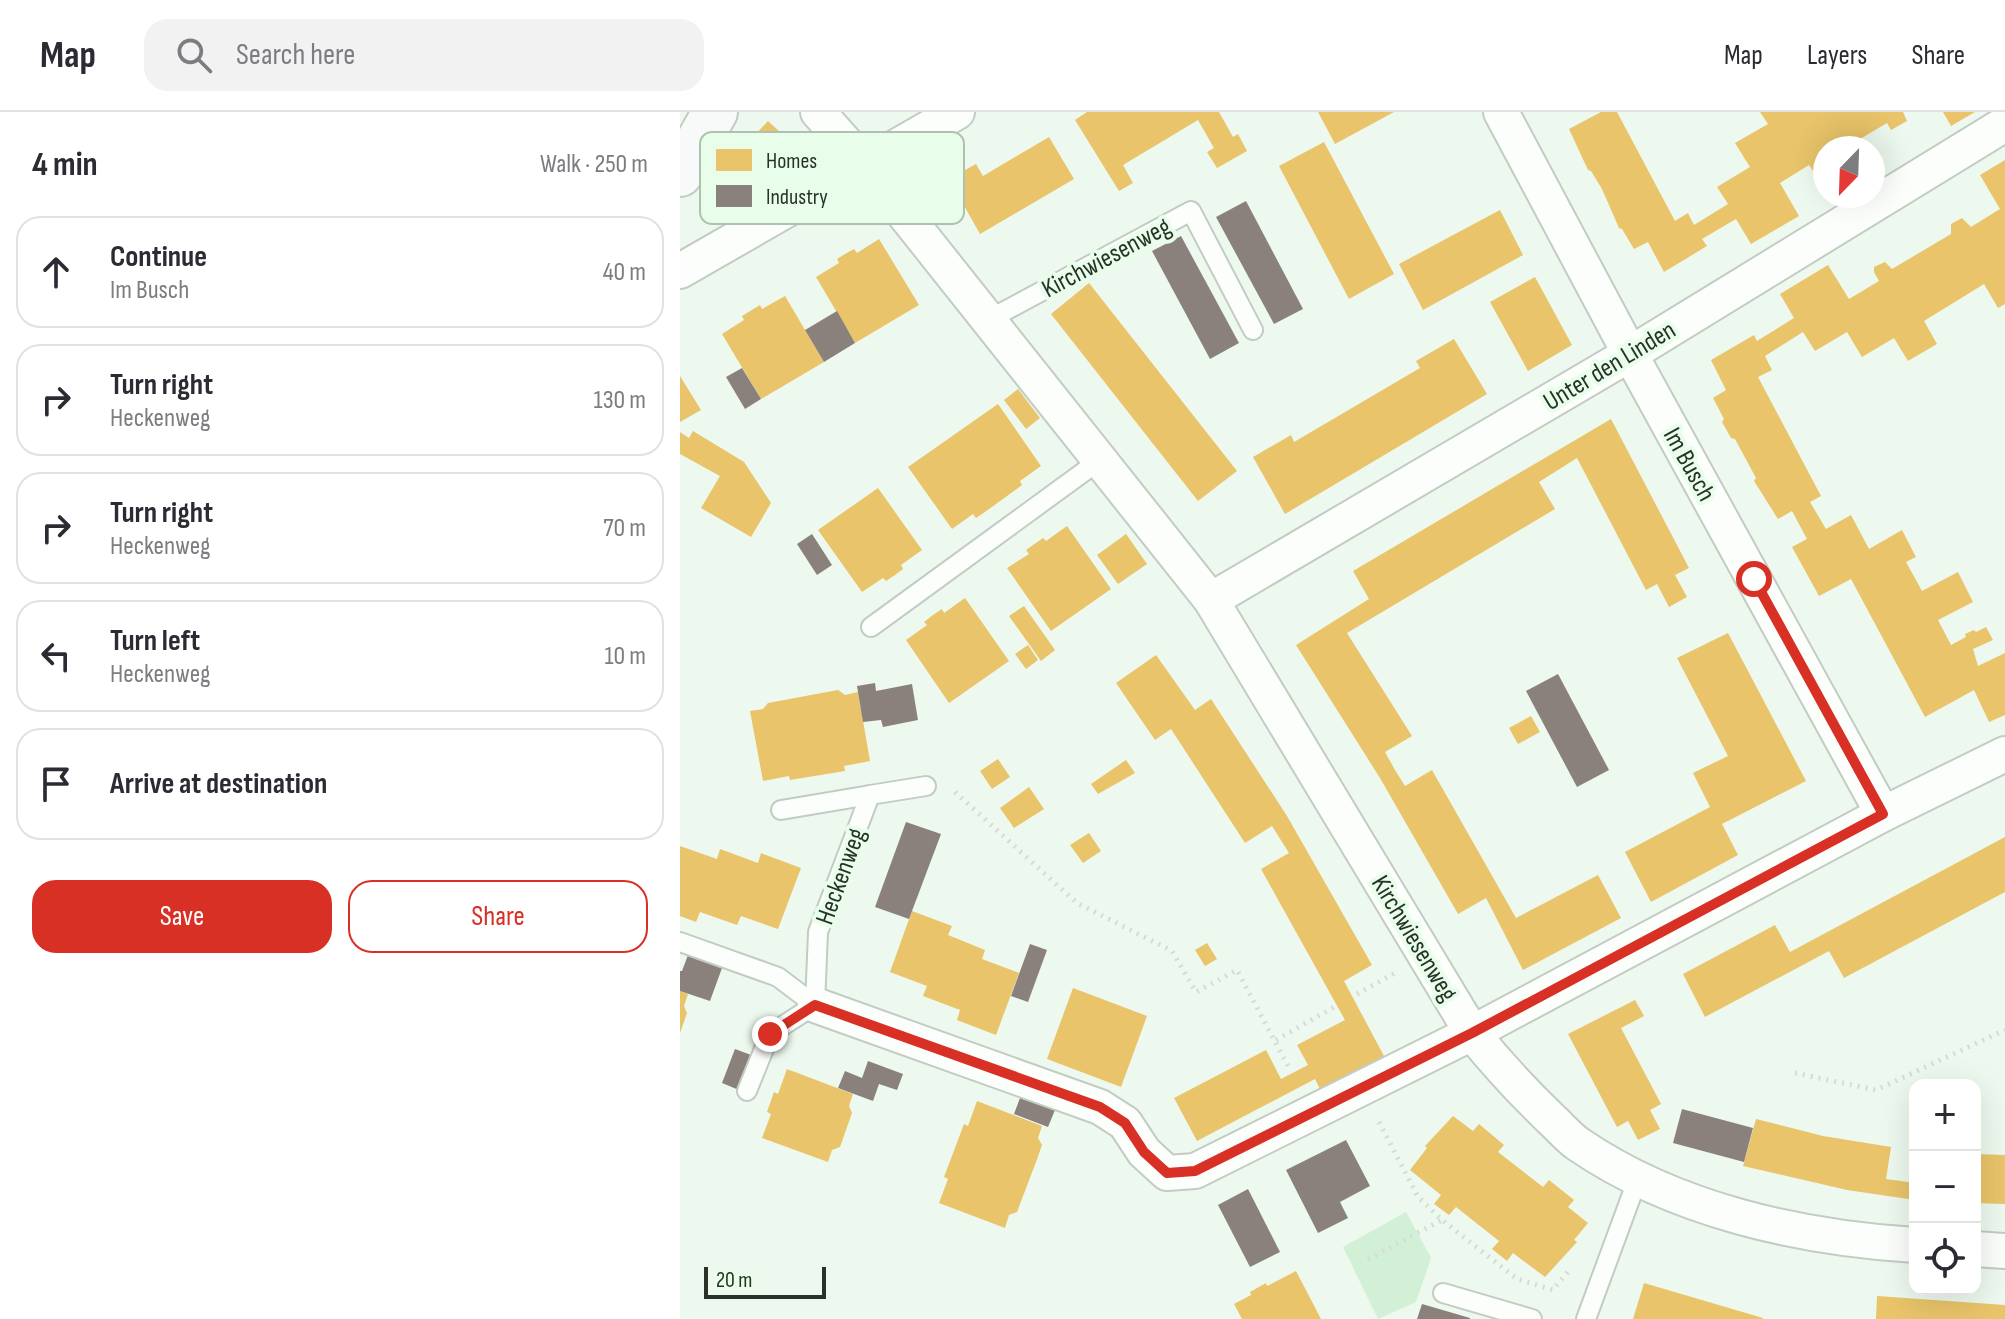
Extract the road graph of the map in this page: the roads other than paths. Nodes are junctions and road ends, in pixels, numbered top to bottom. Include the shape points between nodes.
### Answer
1 (715, 112) edge
2 (818, 112) edge
3 (957, 112) edge
4 (1501, 112) edge
5 (2005, 124) edge
6 (704, 132) edge
7 (836, 132) edge
8 (923, 132) edge
9 (700, 139) edge
10 (680, 174) edge
11 (763, 224) edge
12 (912, 224) edge
13 (680, 271) edge
14 (988, 320) junction
15 (1253, 330) dead end
16 (1630, 354) junction
17 (1100, 460) junction
18 (1211, 600) junction
19 (871, 627) dead end
20 (2005, 754) edge
21 (926, 786) road end
22 (870, 795) junction
23 (781, 810) dead end
24 (1883, 814) junction
25 (680, 942) edge
26 (815, 1005) junction
27 (1472, 1033) junction
28 (747, 1091) dead end
29 (1638, 1178) junction
30 (1909, 1245) edge
31 (1981, 1249) edge
32 (2005, 1251) edge
33 (1443, 1293) dead end
34 (1532, 1319) edge
35 (1586, 1319) edge

1 - 6 main road
2 - 7 street, Kirchwiesenweg
3 - 8 street
4 - 16 street, Im Busch
5 - 16 street, Unter den Linden
9 - 10 main road
11 - 13 street
12 - 14 street, Kirchwiesenweg
14 - 15 lane, Kirchwiesenweg via 1191,211
14 - 17 street, Kirchwiesenweg
16 - 18 street, Unter den Linden
16 - 24 street, Im Busch
17 - 18 street, Kirchwiesenweg
17 - 19 lane
18 - 27 street, Kirchwiesenweg
20 - 24 street
21 - 22 lane, Heckenweg
22 - 23 lane, Heckenweg
22 - 26 lane, Heckenweg via 818,932
24 - 27 street
25 - 26 lane via 778,977
26 - 27 street via 1100,1107 1125,1123 1144,1152 1167,1173 1195,1171
26 - 28 lane via 770,1034
27 - 29 street, Kirchwiesenweg via 1576,1143
29 - 30 street, Kirchwiesenweg via 1742,1218
29 - 35 lane
31 - 32 street
33 - 34 lane

